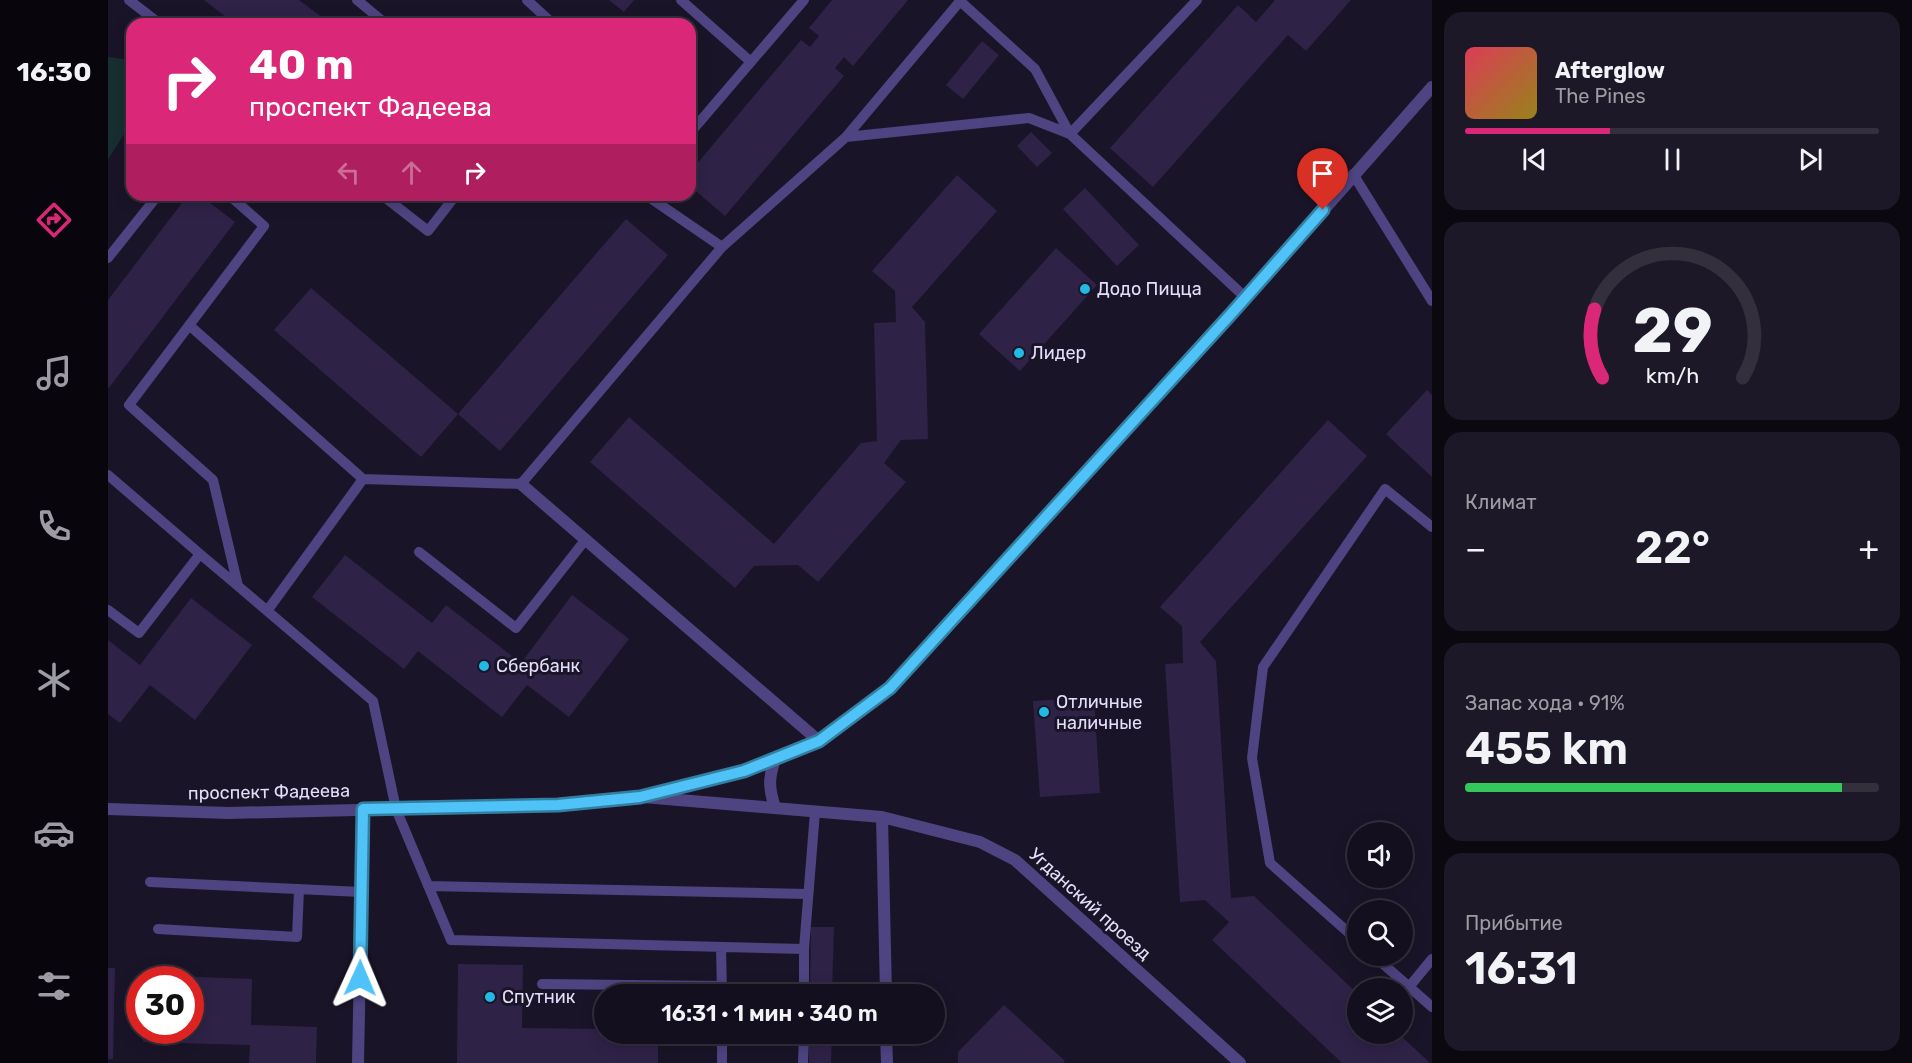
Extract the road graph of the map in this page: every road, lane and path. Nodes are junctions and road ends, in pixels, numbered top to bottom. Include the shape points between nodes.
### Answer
1 (129, 0) edge
2 (357, 0) edge
3 (527, 0) edge
4 (681, 0) edge
5 (804, 0) edge
6 (961, 0) edge
7 (1197, 0) edge
8 (152, 18) edge
9 (379, 18) edge
10 (546, 18) edge
11 (752, 62) junction
12 (1432, 87) edge
13 (696, 126) edge
14 (1070, 134) junction
15 (846, 137) junction
16 (1353, 174) junction
17 (153, 201) edge
18 (236, 201) edge
19 (390, 201) edge
20 (451, 201) edge
21 (655, 201) edge
22 (722, 247) junction
23 (108, 258) edge
24 (1246, 298) junction
25 (1432, 301) edge
26 (189, 325) junction
27 (108, 475) edge
28 (363, 479) junction
29 (521, 484) junction
30 (1432, 527) edge
31 (585, 539) junction
32 (419, 552) dead end
33 (200, 554) junction
34 (238, 586) junction
35 (108, 610) edge
36 (267, 611) junction
37 (819, 741) junction
38 (775, 759) junction
39 (640, 797) junction
40 (775, 808) junction
41 (108, 809) edge
42 (363, 809) junction
43 (396, 809) junction
44 (815, 812) junction
45 (882, 817) junction
46 (150, 882) dead end
47 (428, 885) junction
48 (299, 889) junction
49 (362, 892) junction
50 (807, 894) junction
51 (158, 929) dead end
52 (1347, 931) edge
53 (721, 947) junction
54 (804, 949) junction
55 (1432, 959) edge
56 (1385, 966) edge
57 (1399, 978) edge
58 (1413, 982) edge
59 (542, 984) dead end
60 (722, 984) edge
61 (804, 984) edge
62 (886, 984) edge
63 (594, 986) edge
64 (1413, 990) edge
65 (1432, 1007) edge
66 (722, 1044) edge
67 (804, 1044) edge
68 (886, 1044) edge
69 (358, 1063) edge
70 (722, 1063) edge
71 (803, 1063) edge
72 (887, 1063) edge
73 (1240, 1063) edge

1 - 8 lane
2 - 9 lane
3 - 10 lane
4 - 11 lane
5 - 11 lane
6 - 14 lane via 1035,69
6 - 15 lane
7 - 14 lane
11 - 13 lane
12 - 16 street, проспект Фадеева
14 - 15 lane via 1029,118
14 - 24 lane
15 - 22 lane
16 - 24 street, проспект Фадеева
16 - 25 lane
17 - 23 lane
18 - 26 lane via 264,226
19 - 20 lane via 428,231
21 - 22 lane
22 - 29 lane
24 - 37 street, проспект Фадеева via 890,688
26 - 28 lane
26 - 34 lane via 129,405 213,480
27 - 33 lane
28 - 29 lane
28 - 36 lane
29 - 31 street
30 - 52 lane via 1385,489 1263,667 1252,758 1270,863
31 - 32 lane via 516,628
31 - 37 street
33 - 34 lane
33 - 35 lane via 139,633
34 - 36 lane
36 - 43 lane via 373,701
37 - 38 street, проспект Фадеева
38 - 39 street, проспект Фадеева via 744,771
38 - 40 street via 769,777
39 - 40 street, Угданский проезд
39 - 43 street, проспект Фадеева via 558,805
40 - 44 street, Угданский проезд
41 - 42 street, проспект Фадеева via 229,813
42 - 43 street, проспект Фадеева
42 - 49 street
43 - 47 lane
44 - 45 street, Угданский проезд
44 - 50 lane
45 - 62 street
45 - 73 street, Угданский проезд via 980,842 1015,860
46 - 48 lane
47 - 50 lane
47 - 53 lane via 451,940
48 - 49 lane
48 - 51 lane via 297,937
49 - 69 street
50 - 54 lane
53 - 54 lane
53 - 60 lane
54 - 61 lane
55 - 58 lane
56 - 57 lane
59 - 63 lane
64 - 65 lane
66 - 70 lane
67 - 71 lane
68 - 72 street

